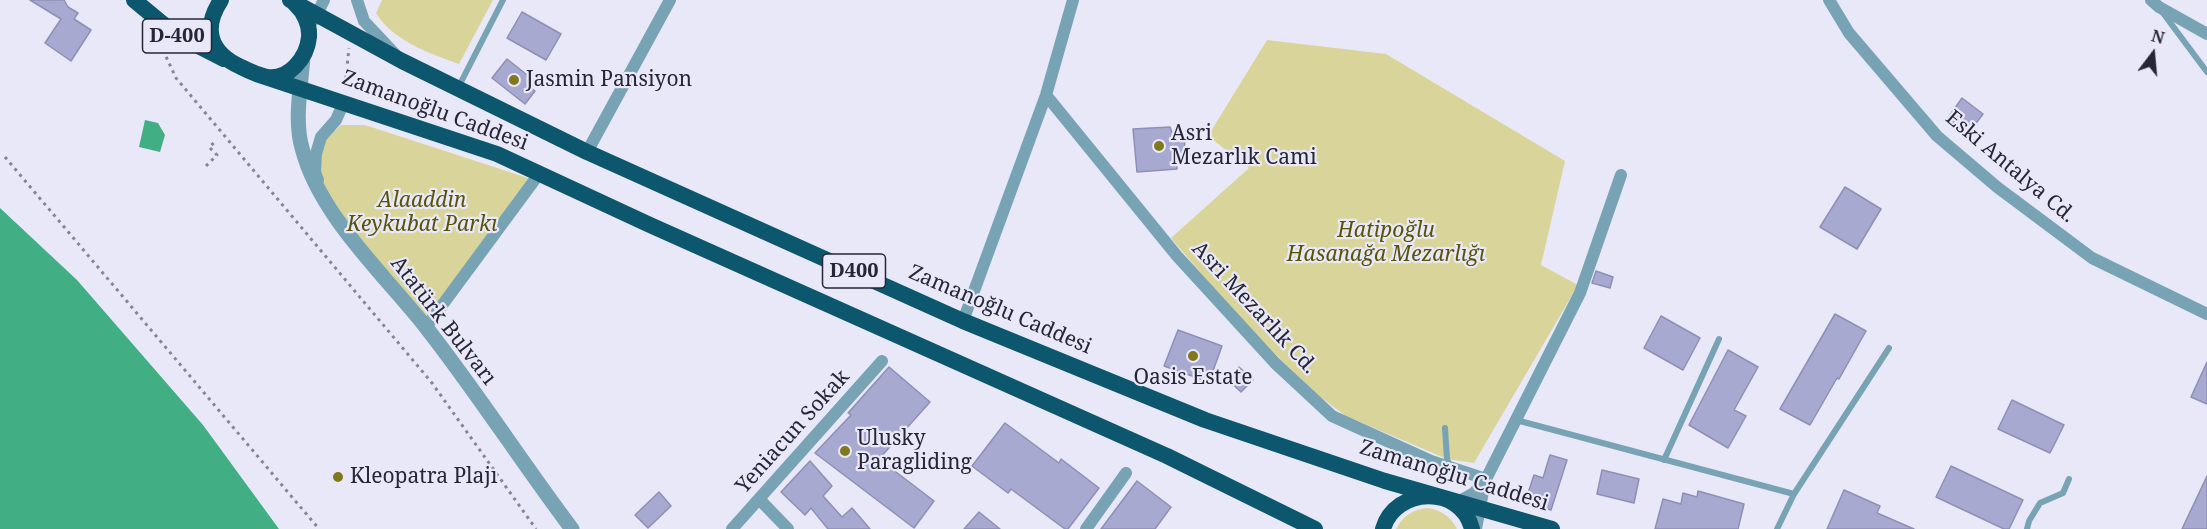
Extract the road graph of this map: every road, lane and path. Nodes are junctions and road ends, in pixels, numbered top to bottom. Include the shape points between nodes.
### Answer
1 (134, 0) edge
2 (220, 0) edge
3 (290, 0) edge
4 (357, 0) edge
5 (503, 0) edge
6 (670, 0) edge
7 (1073, 0) edge
8 (1829, 0) edge
9 (2155, 4) edge
10 (320, 7) edge
11 (309, 32) junction
12 (350, 32) junction
13 (2207, 34) edge
14 (163, 50) dead end
15 (303, 57) junction
16 (227, 61) junction
17 (402, 61) junction
18 (2207, 72) edge
19 (256, 74) junction
20 (300, 88) junction
21 (457, 88) junction
22 (1046, 94) junction
23 (344, 102) junction
24 (215, 142) dead end
25 (587, 152) junction
26 (5, 157) dead end
27 (206, 166) dead end
28 (539, 174) junction
29 (1621, 176) dead end
30 (324, 198) junction
31 (2207, 314) edge
32 (963, 321) junction
33 (426, 327) junction
34 (1719, 339) dead end
35 (1889, 348) dead end
36 (882, 361) dead end
37 (1515, 420) junction
38 (1445, 428) dead end
39 (1664, 460) junction
40 (1451, 466) junction
41 (1126, 473) dead end
42 (1486, 479) junction
43 (2069, 479) dead end
44 (1794, 494) junction
45 (1438, 496) junction
46 (759, 499) junction
47 (1458, 502) junction
48 (1480, 508) junction
49 (319, 529) edge
50 (536, 529) edge
51 (573, 529) edge
52 (732, 529) edge
53 (788, 529) edge
54 (1086, 529) edge
55 (1315, 529) edge
56 (1383, 529) edge
57 (1474, 529) edge
58 (1552, 529) edge
59 (1777, 529) edge
60 (2027, 529) edge

1 - 16 highway, D-400 via 175,34
2 - 16 highway via 210,24 212,38
3 - 10 highway, Zamanoğlu Caddesi / D400
3 - 11 highway via 306,18
4 - 17 street via 364,21
5 - 21 lane
6 - 25 street
7 - 22 street
8 - 31 street, Eski Antalya Cd. via 1849,33 1937,136 1997,187 2092,258
9 - 13 street
9 - 18 lane
10 - 11 street
10 - 12 highway, Zamanoğlu Caddesi / D400
11 - 15 highway
12 - 17 highway, Zamanoğlu Caddesi / D400
12 - 23 path
14 - 50 path via 176,78 432,383
15 - 19 highway via 282,75
15 - 20 street, Atatürk Bulvarı
16 - 19 highway, Zamanoğlu Caddesi
17 - 21 highway, Zamanoğlu Caddesi / D400
19 - 20 highway, Zamanoğlu Caddesi / D400
20 - 23 highway, Zamanoğlu Caddesi / D400
20 - 30 street, Atatürk Bulvarı via 301,147
21 - 25 highway, Zamanoğlu Caddesi / D400
22 - 32 street
22 - 40 street, Asri Mezarlık Cd. via 1177,256 1275,363 1332,416 1431,461
23 - 28 highway, Zamanoğlu Caddesi / D400 via 497,154
23 - 30 street via 336,120 321,137 316,153 315,172
24 - 27 path via 209,147 217,156
25 - 32 highway, Zamanoğlu Caddesi / D400
26 - 49 path
28 - 33 street
28 - 55 highway, Zamanoğlu Caddesi / D400 via 1167,456
29 - 37 street via 1580,292
30 - 33 street, Atatürk Bulvarı via 345,231
32 - 45 highway, Zamanoğlu Caddesi / D400 via 1205,420
33 - 51 street, Atatürk Bulvarı
34 - 39 lane
35 - 44 lane
36 - 46 street, Yeniacun Sokak
37 - 39 lane
37 - 42 street
38 - 40 lane
39 - 44 lane
40 - 42 street, Asri Mezarlık Cd.
41 - 54 street
42 - 47 street via 1474,493
42 - 48 street
43 - 60 lane via 2063,493 2040,503
44 - 59 lane
45 - 47 highway, Zamanoğlu Caddesi / D400
45 - 56 highway via 1422,495 1407,500 1395,508
45 - 57 highway via 1463,512
46 - 52 street, Yeniacun Sokak
46 - 53 street
47 - 48 highway, Zamanoğlu Caddesi / D400
48 - 57 street
48 - 58 highway, Zamanoğlu Caddesi / D400

